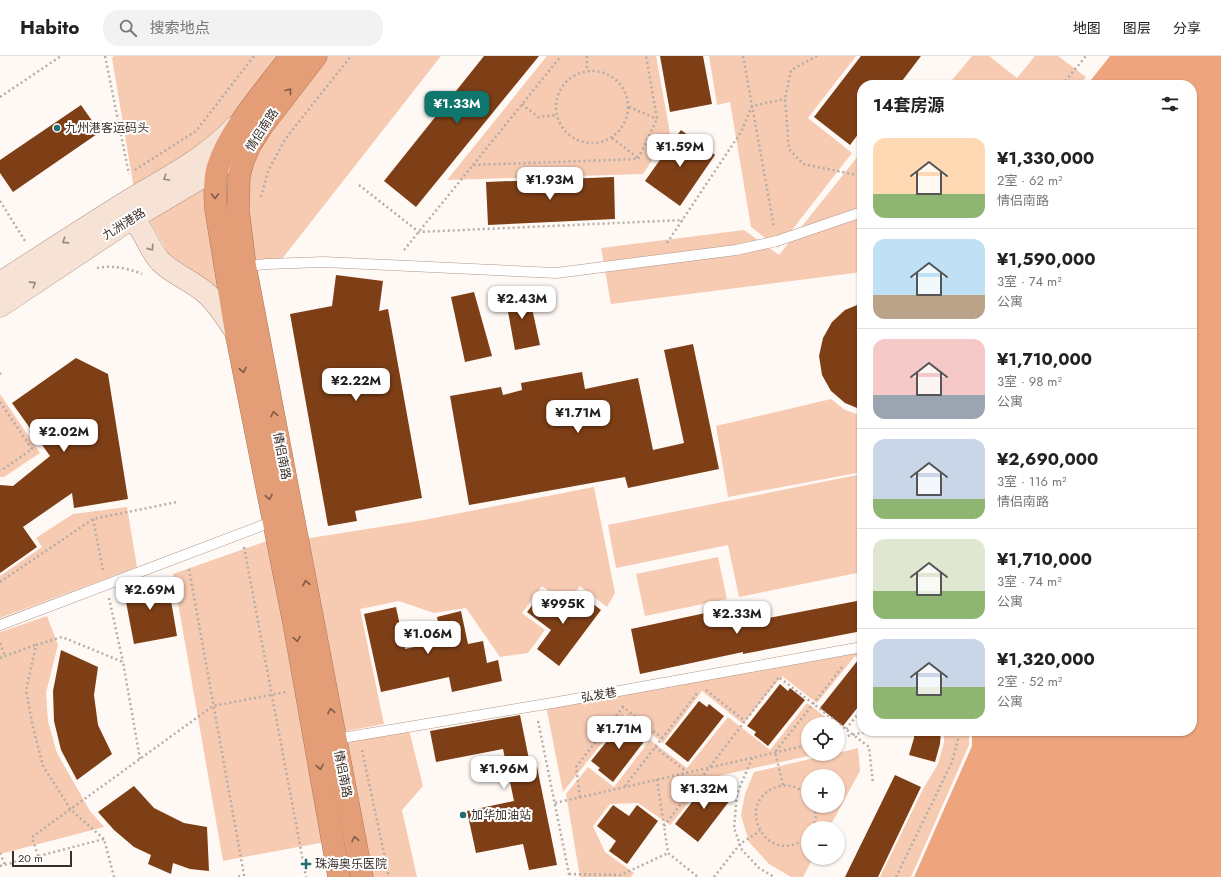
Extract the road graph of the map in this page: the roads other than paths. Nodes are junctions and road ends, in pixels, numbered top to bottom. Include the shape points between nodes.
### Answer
1 (291, 56) edge
2 (316, 56) edge
3 (242, 121) junction
4 (250, 145) junction
5 (218, 167) junction
6 (857, 214) edge
7 (126, 222) junction
8 (245, 266) junction
9 (0, 283) edge
10 (0, 306) edge
11 (236, 332) junction
12 (274, 521) junction
13 (0, 624) edge
14 (857, 649) edge
15 (336, 739) junction
16 (339, 877) edge
17 (362, 877) edge

1 - 3 highway, 情侣南路
4 -> 2 highway, 情侣南路
3 - 5 highway, 情侣南路
3 -> 9 street, 九洲港路 via 204,155
4 - 5 street, 九洲港路
4 - 8 highway, 情侣南路 via 239,176 238,193
5 - 7 street, 九洲港路
5 -> 11 highway, 情侣南路 via 215,182 216,210
6 - 8 lane via 777,241 736,250 556,273 324,262
10 -> 7 street, 九洲港路
7 -> 11 street via 135,222 159,259 208,295
15 -> 8 highway, 情侣南路
11 -> 12 highway, 情侣南路
12 - 13 lane
12 -> 16 highway, 情侣南路
14 - 15 lane, 弘发巷
17 -> 15 highway, 情侣南路

